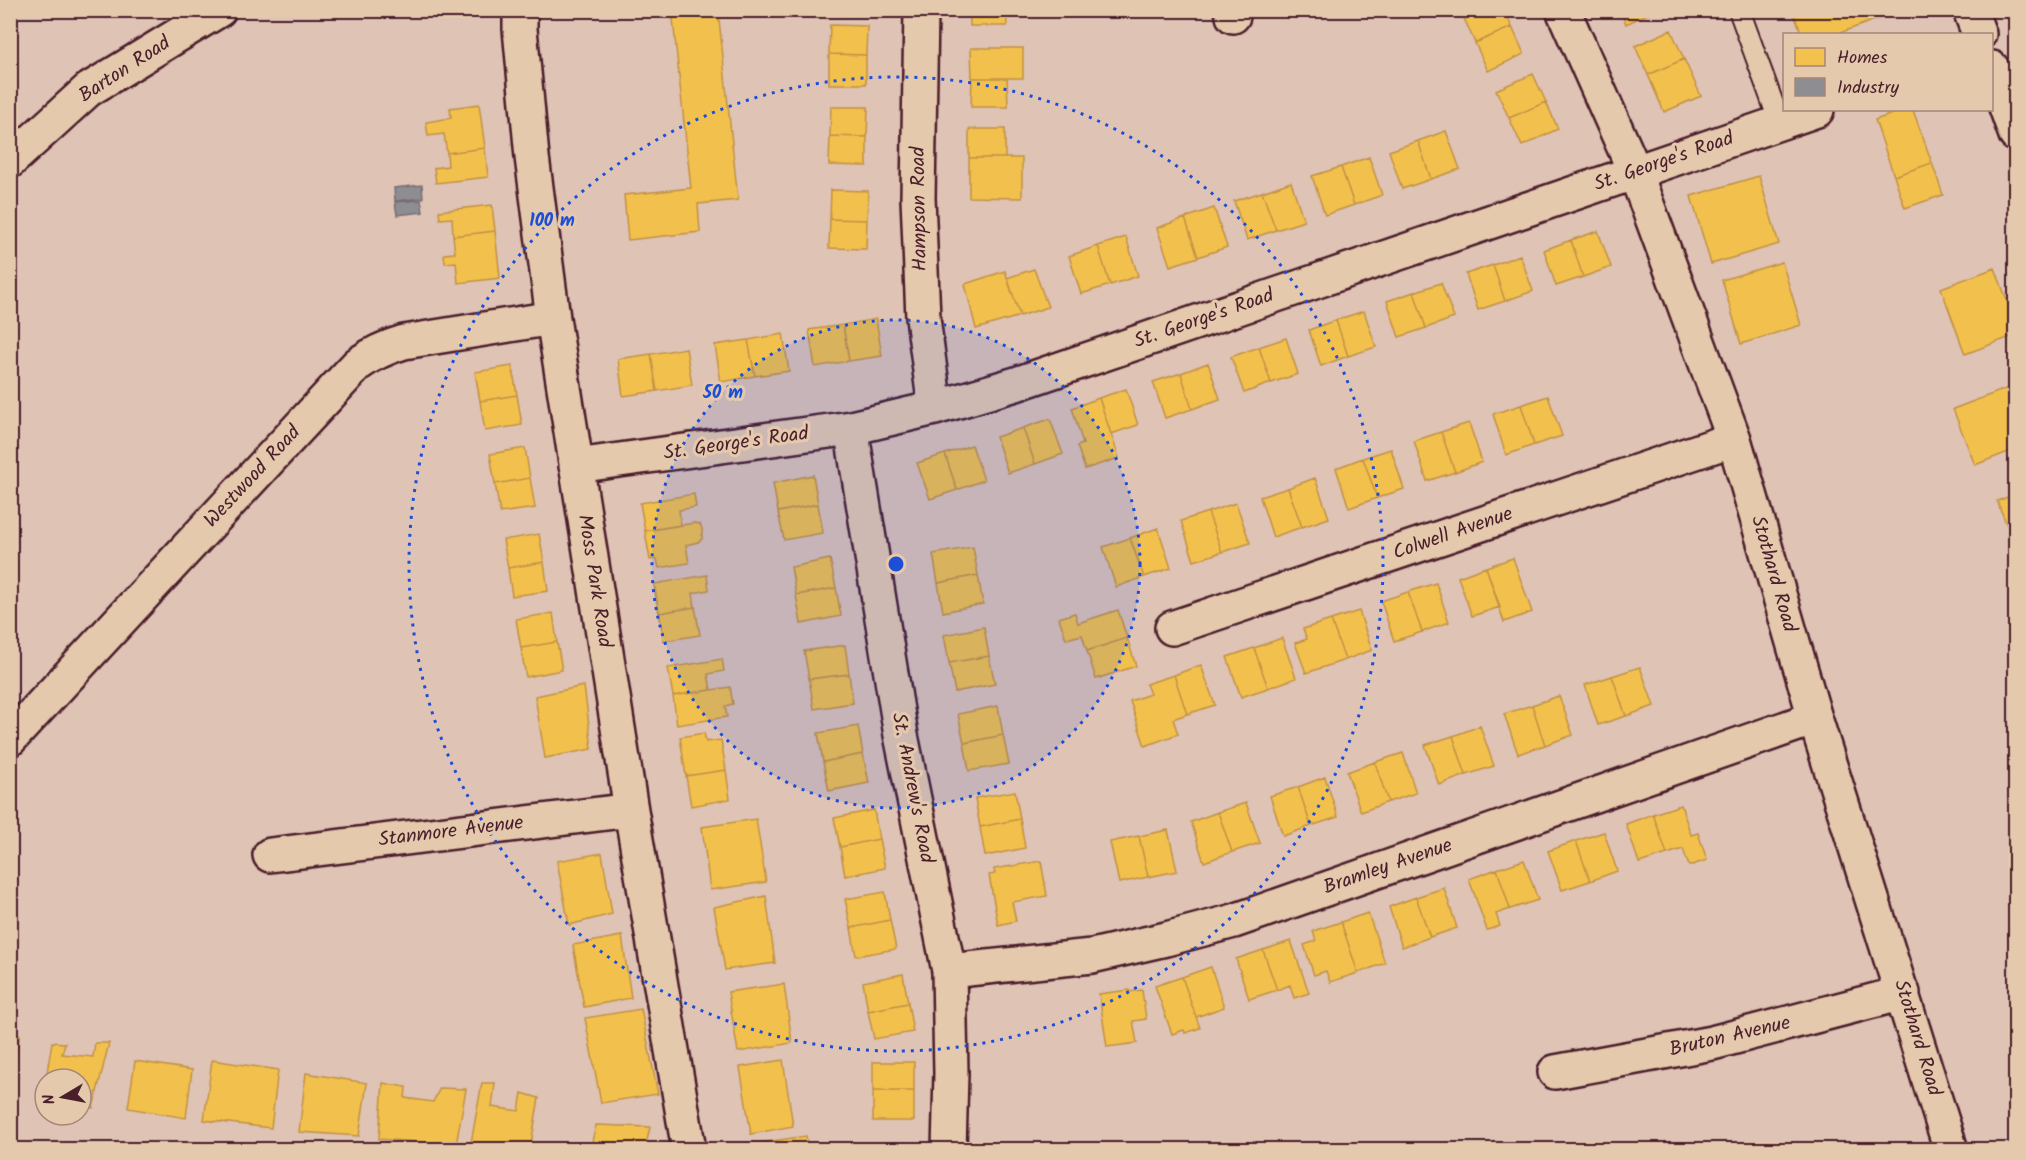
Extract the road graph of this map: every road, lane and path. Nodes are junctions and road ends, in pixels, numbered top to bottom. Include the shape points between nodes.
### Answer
1 (219, 10) edge
2 (520, 10) edge
3 (921, 10) edge
4 (1563, 10) edge
5 (1739, 10) edge
6 (1970, 10) edge
7 (1979, 33) edge
8 (1993, 71) edge
9 (1814, 111) edge
10 (1780, 123) junction
11 (2016, 135) edge
12 (10, 161) edge
13 (1635, 172) junction
14 (553, 318) junction
15 (934, 408) junction
16 (851, 428) junction
17 (1734, 439) junction
18 (576, 466) junction
19 (1172, 628) dead end
20 (1815, 718) junction
21 (10, 739) edge
22 (632, 810) junction
23 (270, 855) dead end
24 (949, 971) junction
25 (1903, 993) junction
26 (1555, 1072) dead end
27 (689, 1149) edge
28 (949, 1149) edge
29 (1950, 1149) edge

1 - 12 street, Barton Road via 88,90
2 - 14 street, Moss Park Road via 532,157
3 - 15 street, Hampson Road via 918,198 923,318
4 - 13 street, Stothard Road
5 - 10 lane
6 - 7 street
8 - 11 street
9 - 10 street, St. George's Road
10 - 13 street, St. George's Road
13 - 15 street, St. George's Road via 1016,384
13 - 17 street, Stothard Road
14 - 18 street, Moss Park Road
14 - 21 street, Westwood Road via 404,342 371,354 358,364
15 - 16 street, St. George's Road
16 - 18 street, St. George's Road
16 - 24 street, St. Andrew's Road via 901,735
17 - 19 street, Colwell Avenue
17 - 20 street, Stothard Road
18 - 22 street, Moss Park Road
20 - 24 street, Bramley Avenue via 1234,921 1092,956
20 - 25 street, Stothard Road
22 - 23 street, Stanmore Avenue
22 - 27 street, Moss Park Road
24 - 28 street, St. Andrew's Road
25 - 26 street, Bruton Avenue via 1712,1042
25 - 29 street, Stothard Road

